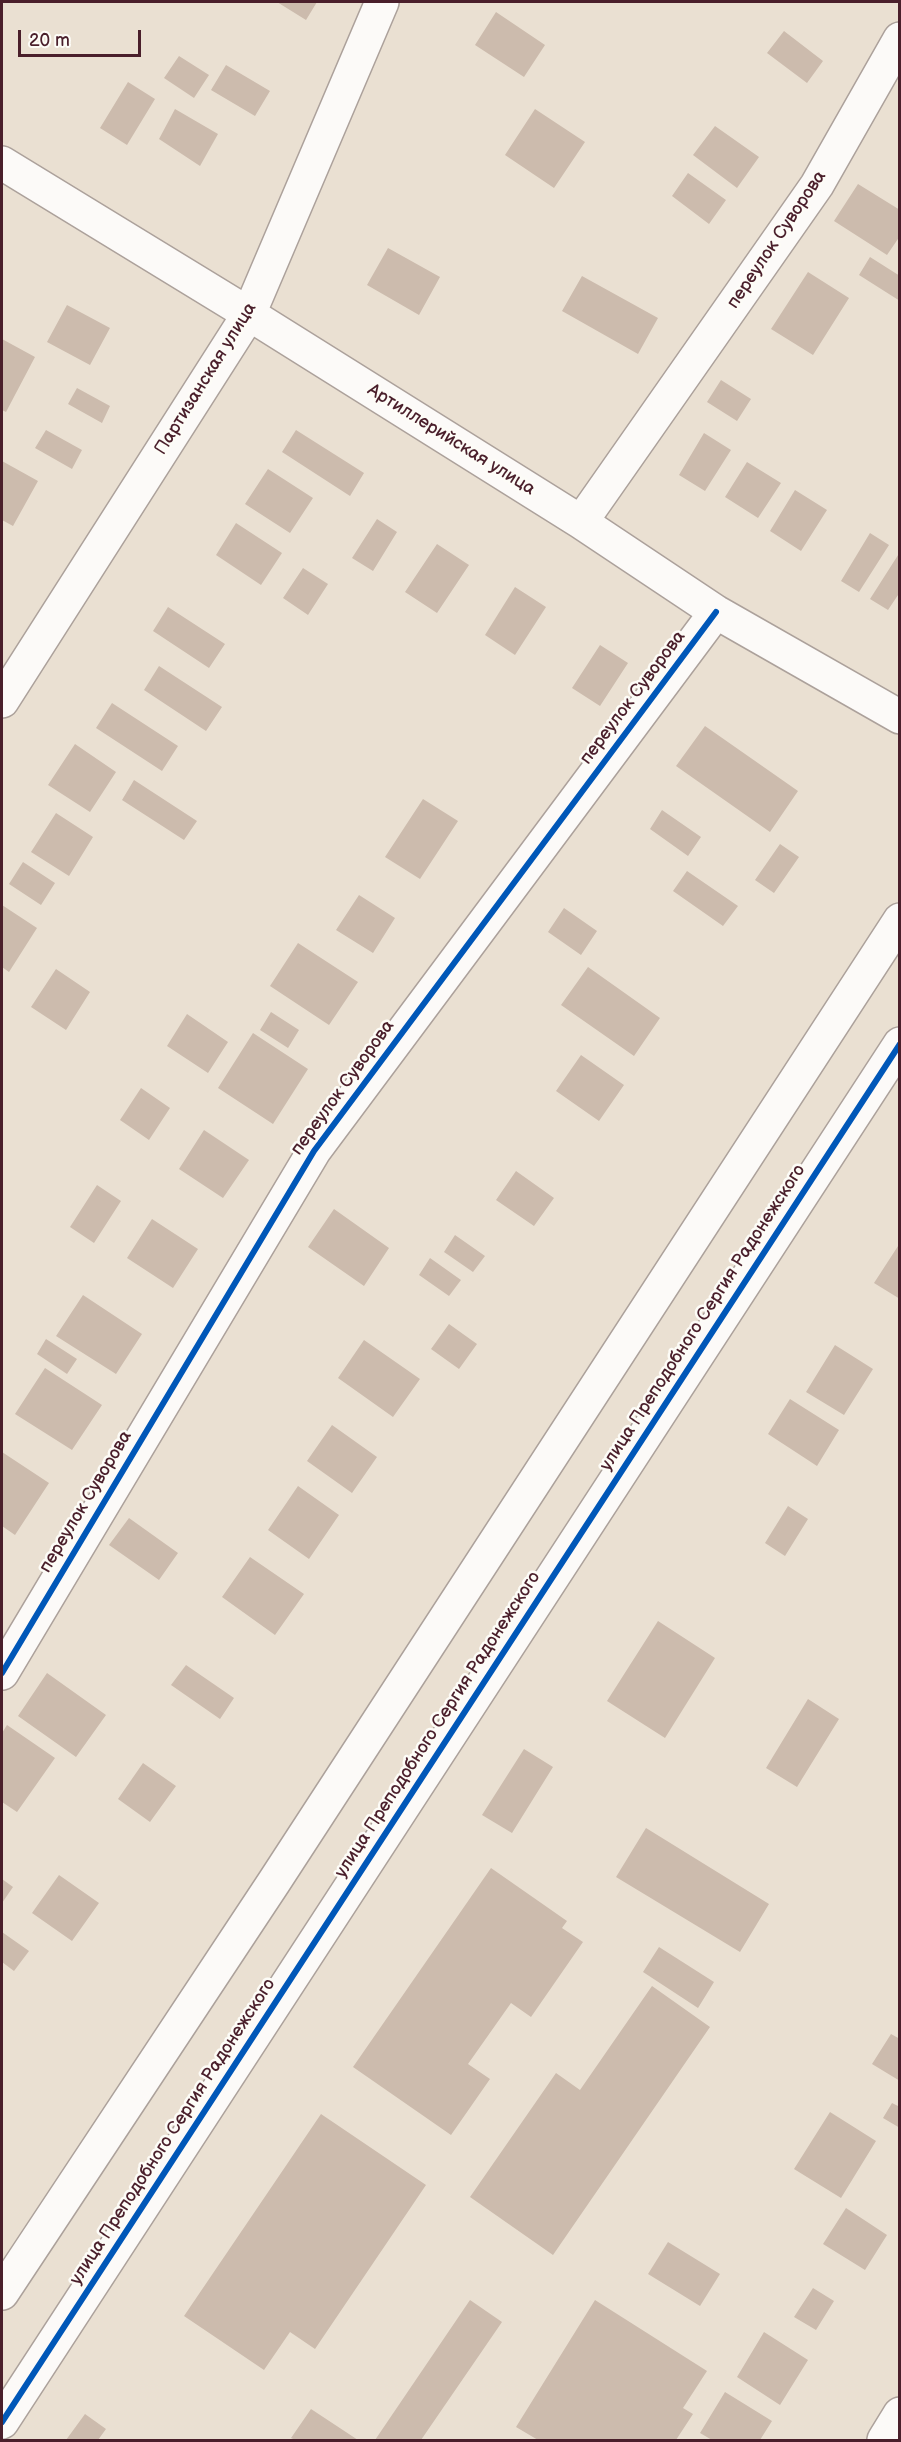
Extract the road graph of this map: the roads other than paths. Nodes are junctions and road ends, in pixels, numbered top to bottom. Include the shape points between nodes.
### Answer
1 (382, 2) edge
2 (900, 39) edge
3 (2, 163) edge
4 (249, 314) junction
5 (581, 522) junction
6 (716, 612) junction
7 (2, 701) edge
8 (900, 717) edge
9 (900, 920) edge
10 (900, 1044) edge
11 (2, 1673) edge
12 (2, 2293) edge
13 (900, 2414) edge
14 (2, 2422) edge
15 (884, 2440) edge

1 - 4 street, Партизанская улица
2 - 5 street, переулок Суворова via 817,184
3 - 4 street, Артиллерийская улица
4 - 5 street, Артиллерийская улица
4 - 7 street, Партизанская улица
5 - 6 street, Артиллерийская улица
6 - 8 street, Артиллерийская улица
6 - 11 street, переулок Суворова via 314,1151
9 - 12 street
10 - 14 street, улица Преподобного Сергия Радонежского
13 - 15 street

